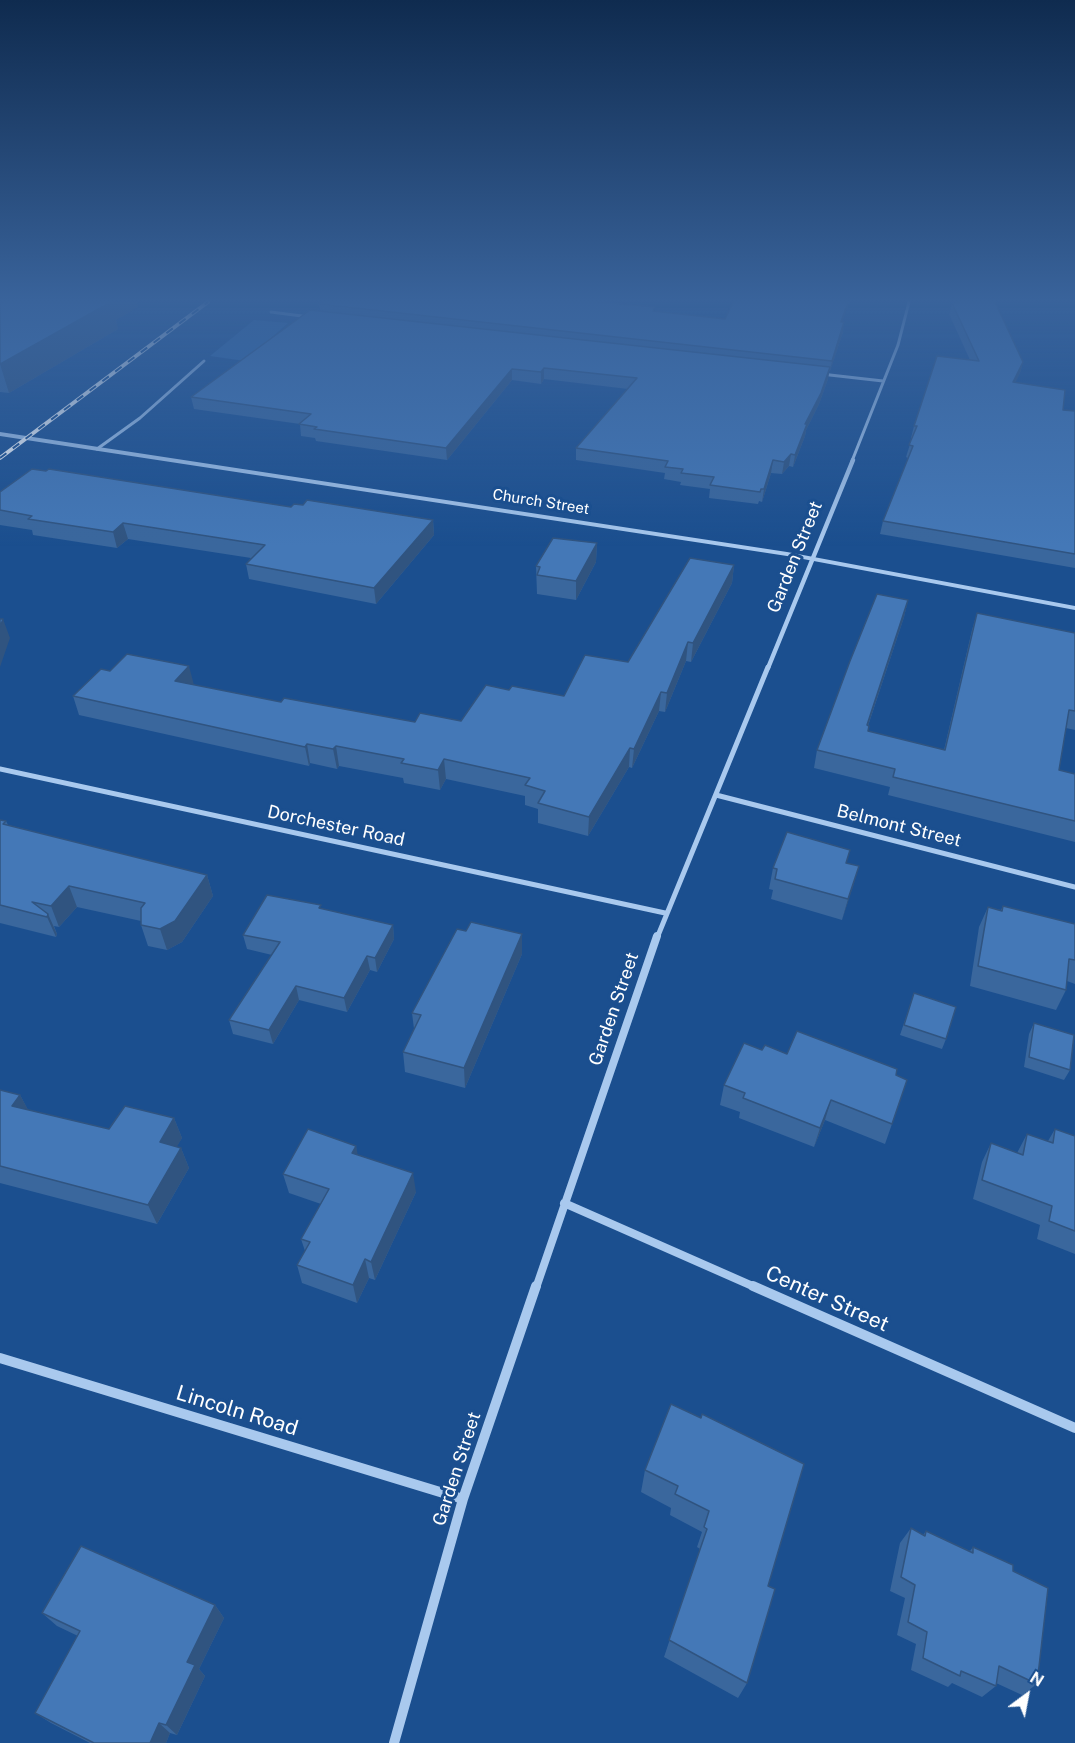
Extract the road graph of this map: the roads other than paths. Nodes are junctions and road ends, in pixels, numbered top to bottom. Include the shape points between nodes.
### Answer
1 (179, 383) edge
2 (882, 383) edge
3 (0, 434) edge
4 (97, 448) junction
5 (813, 558) junction
6 (1075, 608) edge
7 (0, 769) edge
8 (716, 795) junction
9 (1075, 887) edge
10 (665, 913) junction
11 (564, 1203) junction
12 (0, 1358) edge
13 (1075, 1428) edge
14 (463, 1499) junction
15 (394, 1743) edge

1 - 4 street via 140,418
2 - 5 street, Garden Street
3 - 4 street, Church Street
4 - 5 street, Church Street
5 - 6 street, Church Street
5 - 8 street, Garden Street
7 - 10 street, Dorchester Road
8 - 9 street, Belmont Street
8 - 10 street, Garden Street
10 - 11 street, Garden Street
11 - 13 street, Center Street
11 - 14 street, Garden Street
12 - 14 street, Lincoln Road
14 - 15 street, Garden Street

